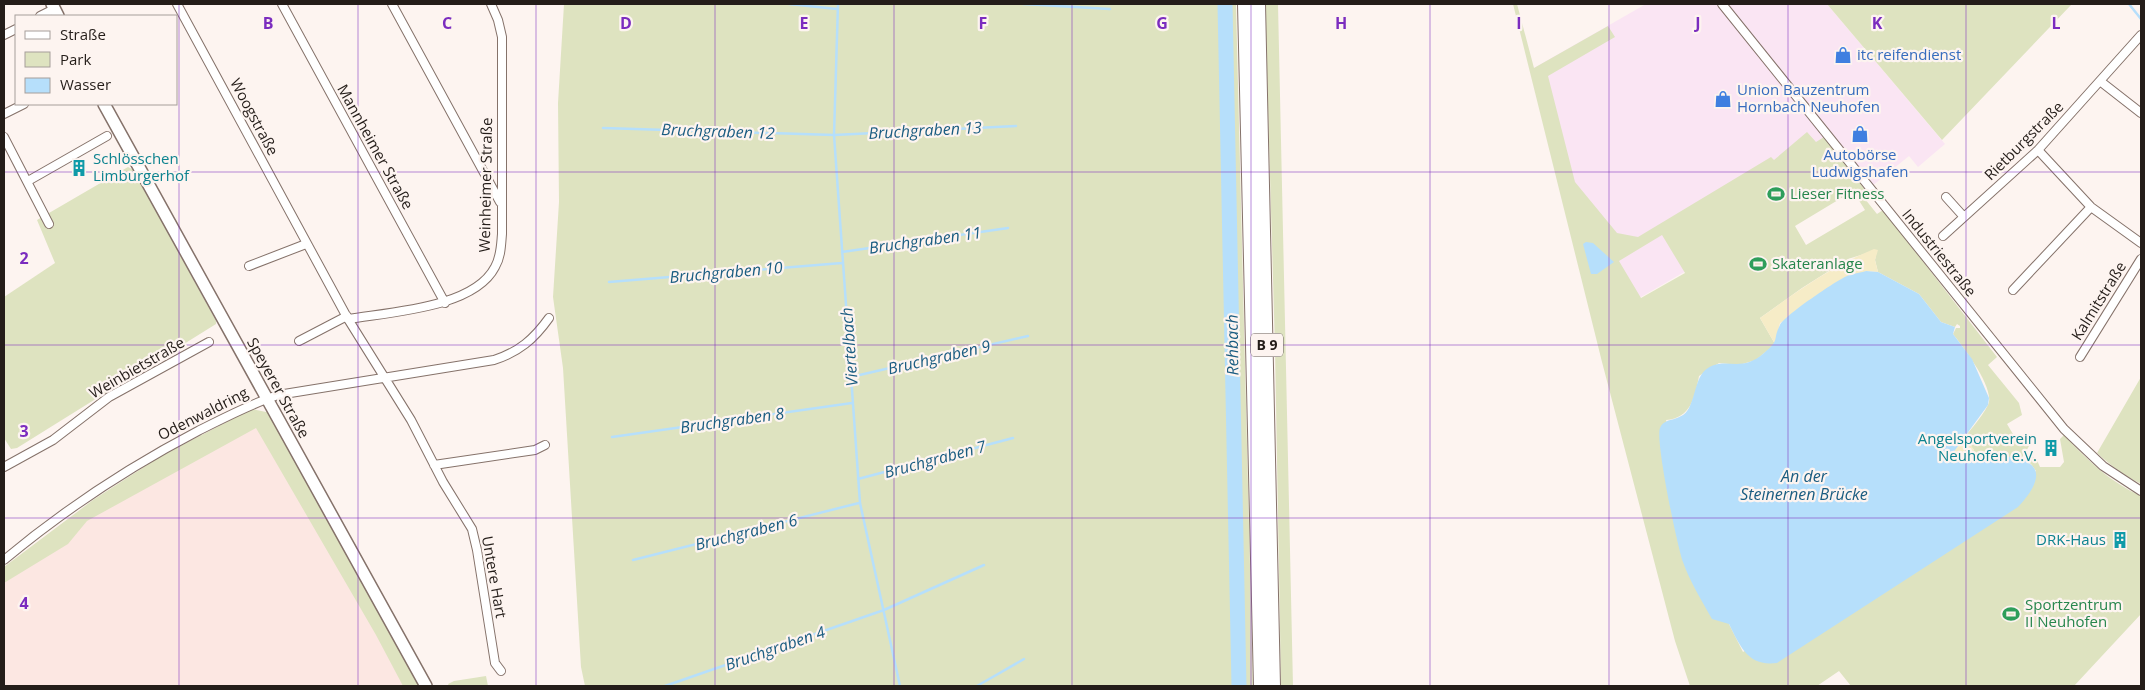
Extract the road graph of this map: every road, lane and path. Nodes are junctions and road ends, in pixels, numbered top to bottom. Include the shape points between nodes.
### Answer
1 (177, 4) edge
2 (282, 4) edge
3 (392, 4) edge
4 (491, 4) edge
5 (1245, 4) edge
6 (1258, 4) edge
7 (1722, 4) edge
8 (55, 10) edge
9 (42, 15) edge
10 (15, 29) edge
11 (4, 35) edge
12 (2141, 35) edge
13 (2100, 81) junction
14 (22, 105) edge
15 (105, 105) edge
16 (2141, 113) edge
17 (4, 114) edge
18 (107, 136) dead end
19 (4, 137) edge
20 (2038, 150) junction
21 (28, 181) junction
22 (1946, 197) dead end
23 (501, 203) junction
24 (2091, 207) junction
25 (1964, 217) junction
26 (49, 224) dead end
27 (1943, 236) dead end
28 (2141, 243) edge
29 (306, 244) junction
30 (2141, 259) edge
31 (249, 266) dead end
32 (2013, 290) dead end
33 (445, 303) junction
34 (347, 317) junction
35 (550, 318) dead end
36 (299, 341) dead end
37 (209, 342) dead end
38 (2080, 357) dead end
39 (382, 376) junction
40 (267, 398) junction
41 (545, 445) dead end
42 (434, 465) junction
43 (4, 467) edge
44 (2141, 491) edge
45 (5, 555) edge
46 (501, 671) dead end
47 (426, 686) edge
48 (1261, 686) edge
49 (1273, 686) edge

1 - 29 street, Woogstraße
2 - 33 street, Mannheimer Straße
3 - 23 street
4 - 23 street, Weinheimer Straße via 502,37
5 - 48 highway, B 9
6 - 49 highway, B 9
7 - 44 street, Industriestraße via 2048,410 2087,453
8 - 9 street
10 - 11 street
12 - 13 street, Rietburgstraße
13 - 16 street
13 - 20 street, Rietburgstraße
14 - 17 street
15 - 40 street, Speyerer Straße
18 - 21 street
19 - 21 street
20 - 24 street
20 - 25 street, Rietburgstraße
21 - 26 street
22 - 25 street
23 - 33 street, Weinheimer Straße via 501,246 495,268 478,287
24 - 28 street
24 - 32 street
25 - 27 street, Rietburgstraße
29 - 31 street
29 - 34 street, Woogstraße
30 - 38 street, Kalmitstraße
33 - 34 street, Weinheimer Straße
34 - 36 street
34 - 39 street, Woogstraße
35 - 39 street, Odenwaldring via 537,336 494,360
37 - 43 street, Weinbietstraße via 109,397 53,440
39 - 40 street, Odenwaldring
39 - 42 street, Untere Hart via 411,420
40 - 45 street, Odenwaldring via 253,402 158,452
40 - 47 street, Speyerer Straße
41 - 42 street via 535,450
42 - 46 street, Untere Hart via 472,530 495,663

